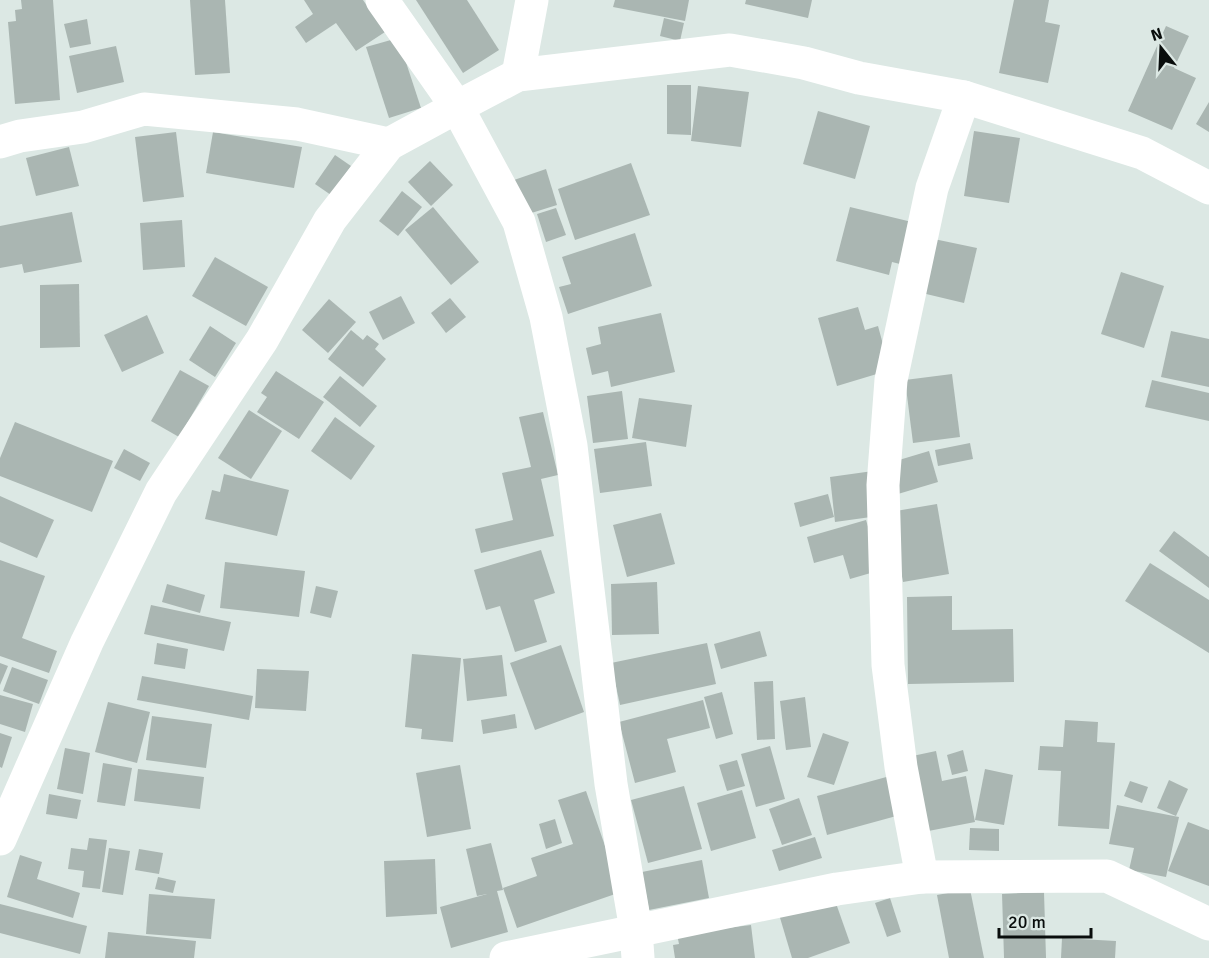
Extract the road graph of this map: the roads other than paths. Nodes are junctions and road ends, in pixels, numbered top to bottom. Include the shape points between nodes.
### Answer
1 (382, 0) edge
2 (532, 0) edge
3 (518, 75) junction
4 (964, 97) junction
5 (457, 107) junction
6 (0, 142) edge
7 (390, 144) junction
8 (1209, 188) edge
9 (0, 839) edge
10 (922, 877) junction
11 (1209, 924) edge
12 (637, 944) edge
13 (506, 958) edge

1 - 5 street
2 - 3 street
3 - 4 street via 730,50
3 - 5 street
4 - 8 street via 1142,153
4 - 10 street via 932,188 891,380 883,485 888,665 901,767
5 - 7 street
5 - 12 street via 519,222 546,317 571,446 611,784
6 - 7 street via 83,127 144,109 297,124
7 - 9 street via 330,220 262,340 161,492 87,642
10 - 11 street via 1107,876
10 - 12 street via 837,889
12 - 13 street

